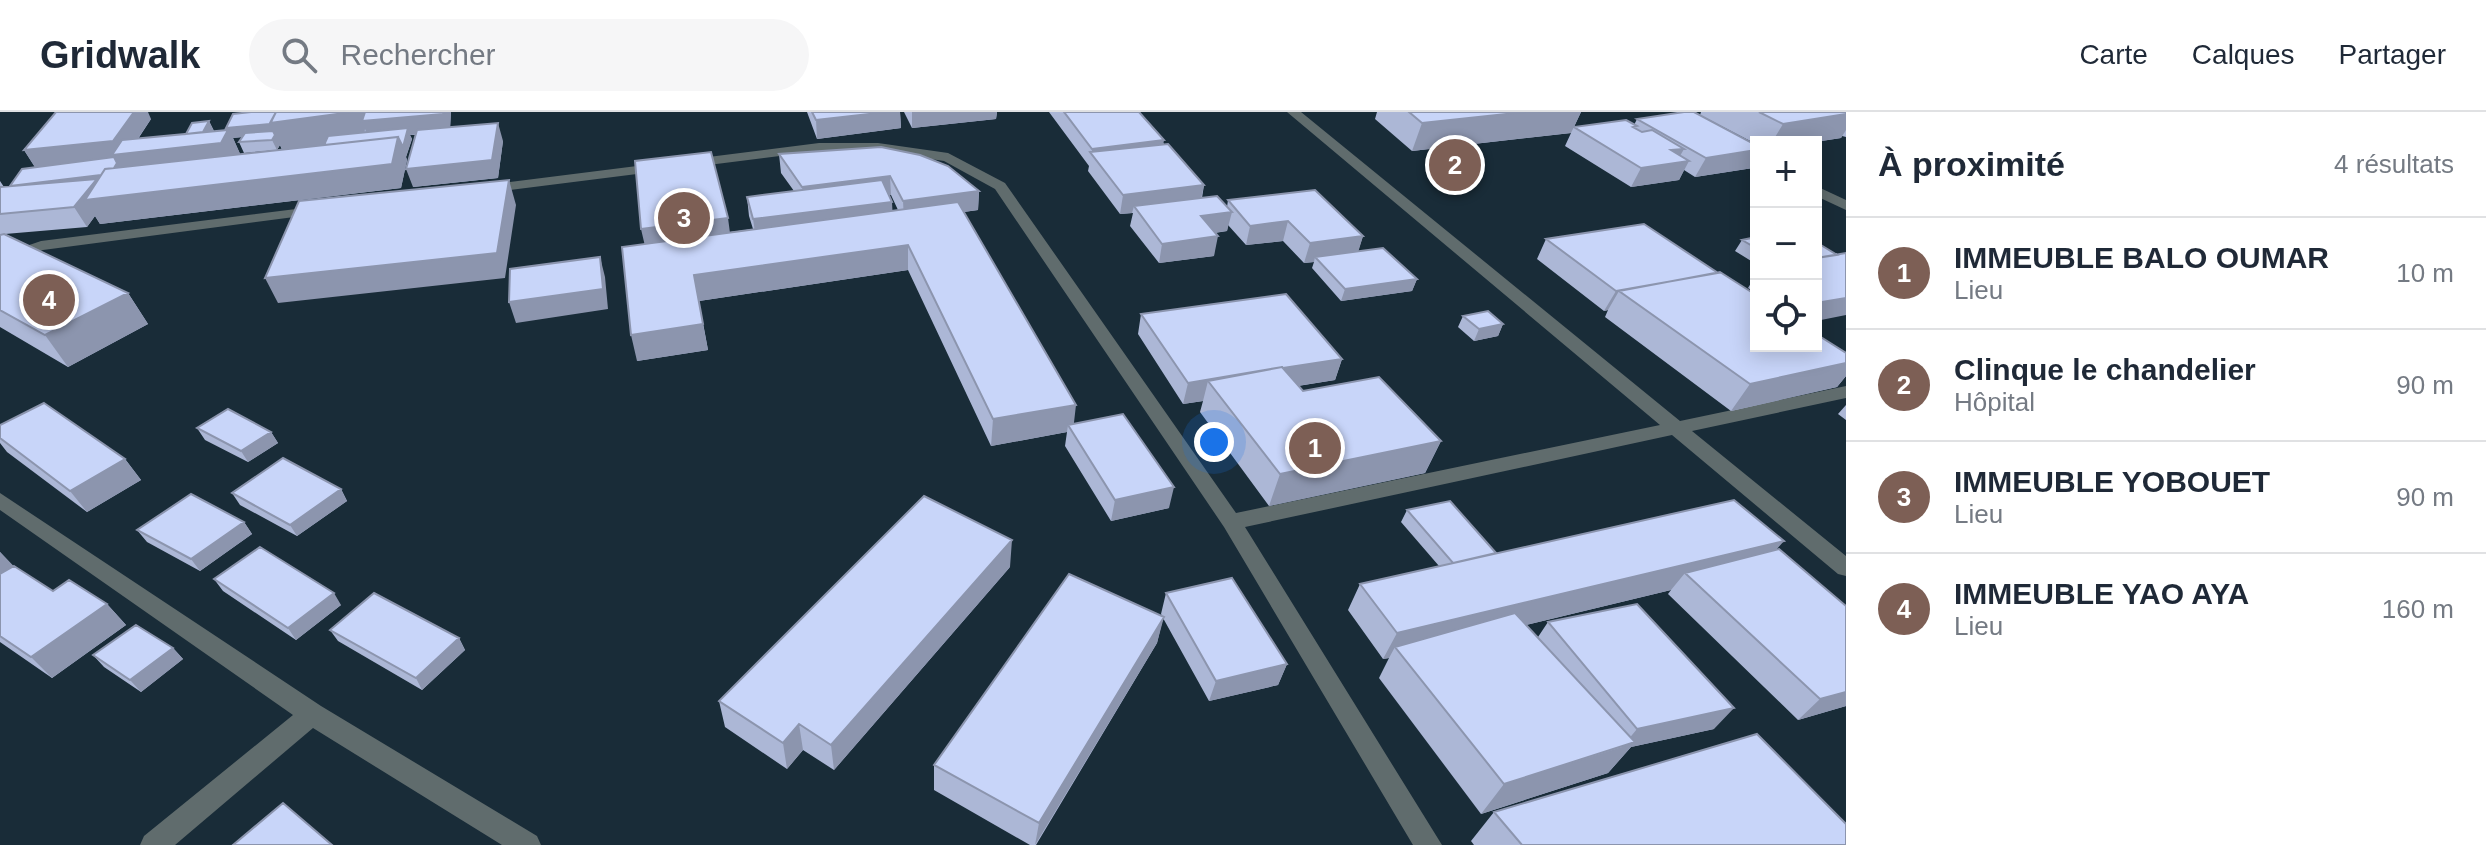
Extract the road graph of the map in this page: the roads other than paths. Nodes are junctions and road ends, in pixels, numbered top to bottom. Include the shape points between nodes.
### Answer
1 (1293, 112) edge
2 (471, 191) edge
3 (1822, 193) edge
4 (1846, 206) edge
5 (344, 207) edge
6 (0, 260) edge
7 (1846, 392) edge
8 (1676, 429) junction
9 (0, 500) edge
10 (1231, 522) junction
11 (1846, 568) edge
12 (312, 714) junction
13 (154, 845) edge
14 (527, 845) edge
15 (1428, 845) edge

1 - 8 street
2 - 10 street via 819,147 878,147 948,157 1000,186
3 - 4 street
5 - 6 street via 41,246
7 - 8 street
8 - 10 street
8 - 11 street
9 - 12 street
10 - 15 street
12 - 13 street
12 - 14 street

